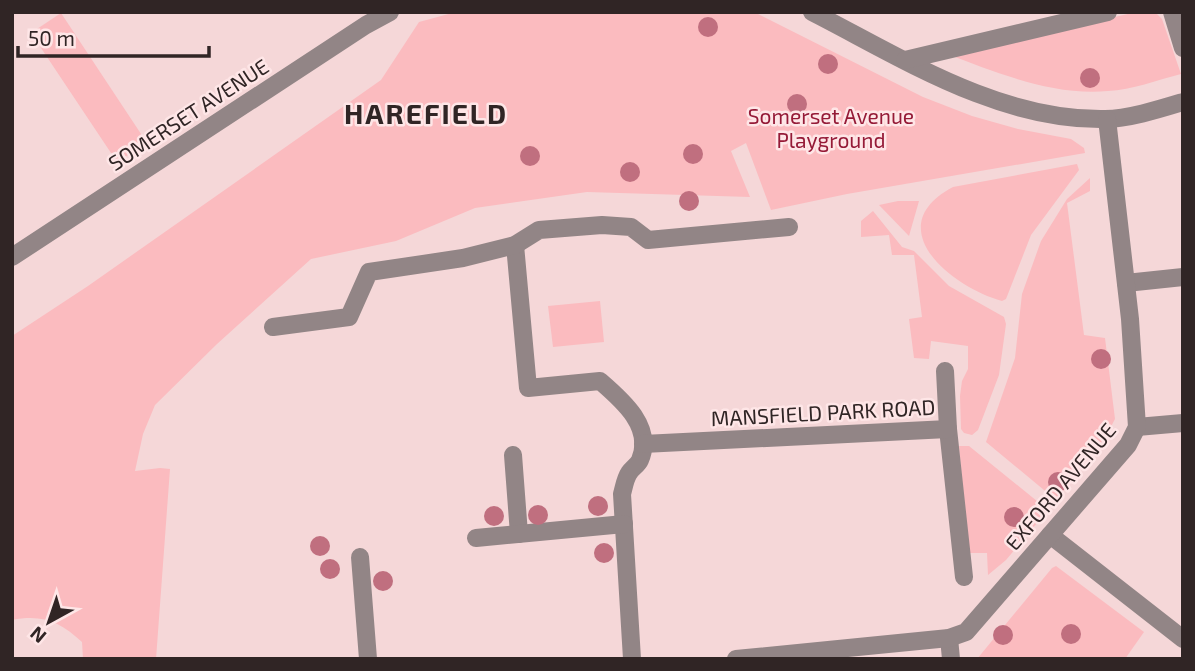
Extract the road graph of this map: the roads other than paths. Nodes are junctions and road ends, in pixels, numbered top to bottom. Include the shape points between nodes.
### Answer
1 (390, 12) edge
2 (812, 12) edge
3 (1108, 12) edge
4 (1172, 12) edge
5 (1183, 48) edge
6 (905, 60) junction
7 (1183, 102) edge
8 (1107, 119) junction
9 (789, 227) dead end
10 (514, 245) junction
11 (12, 257) edge
12 (1183, 277) edge
13 (1126, 283) junction
14 (273, 327) dead end
15 (945, 371) dead end
16 (1183, 423) edge
17 (1137, 427) junction
18 (948, 429) junction
19 (643, 444) junction
20 (513, 455) dead end
21 (624, 524) junction
22 (519, 534) junction
23 (1049, 535) junction
24 (476, 538) dead end
25 (360, 557) dead end
26 (964, 577) dead end
27 (949, 638) junction
28 (1183, 639) edge
29 (368, 659) edge
30 (632, 659) edge
31 (736, 659) edge
32 (951, 659) edge

1 - 11 street, SOMERSET AVENUE
2 - 6 street
3 - 6 street
4 - 5 street
6 - 8 street via 1007,104 1053,116
7 - 8 street
8 - 13 street, EXFORD AVENUE
9 - 10 street via 648,240 631,228 602,225 539,230
10 - 14 street via 369,272 349,317
10 - 19 street via 528,388 600,381 638,421
12 - 13 street
13 - 17 street, EXFORD AVENUE
15 - 18 street, MANSFIELD PARK ROAD
16 - 17 street
17 - 23 street, EXFORD AVENUE via 1128,445
18 - 19 street, MANSFIELD PARK ROAD
18 - 26 street
19 - 21 street via 622,494
20 - 22 street
21 - 22 street
21 - 30 street
22 - 24 street
23 - 27 street, EXFORD AVENUE via 966,632
23 - 28 street
25 - 29 street
27 - 31 street, EXFORD AVENUE
27 - 32 street

